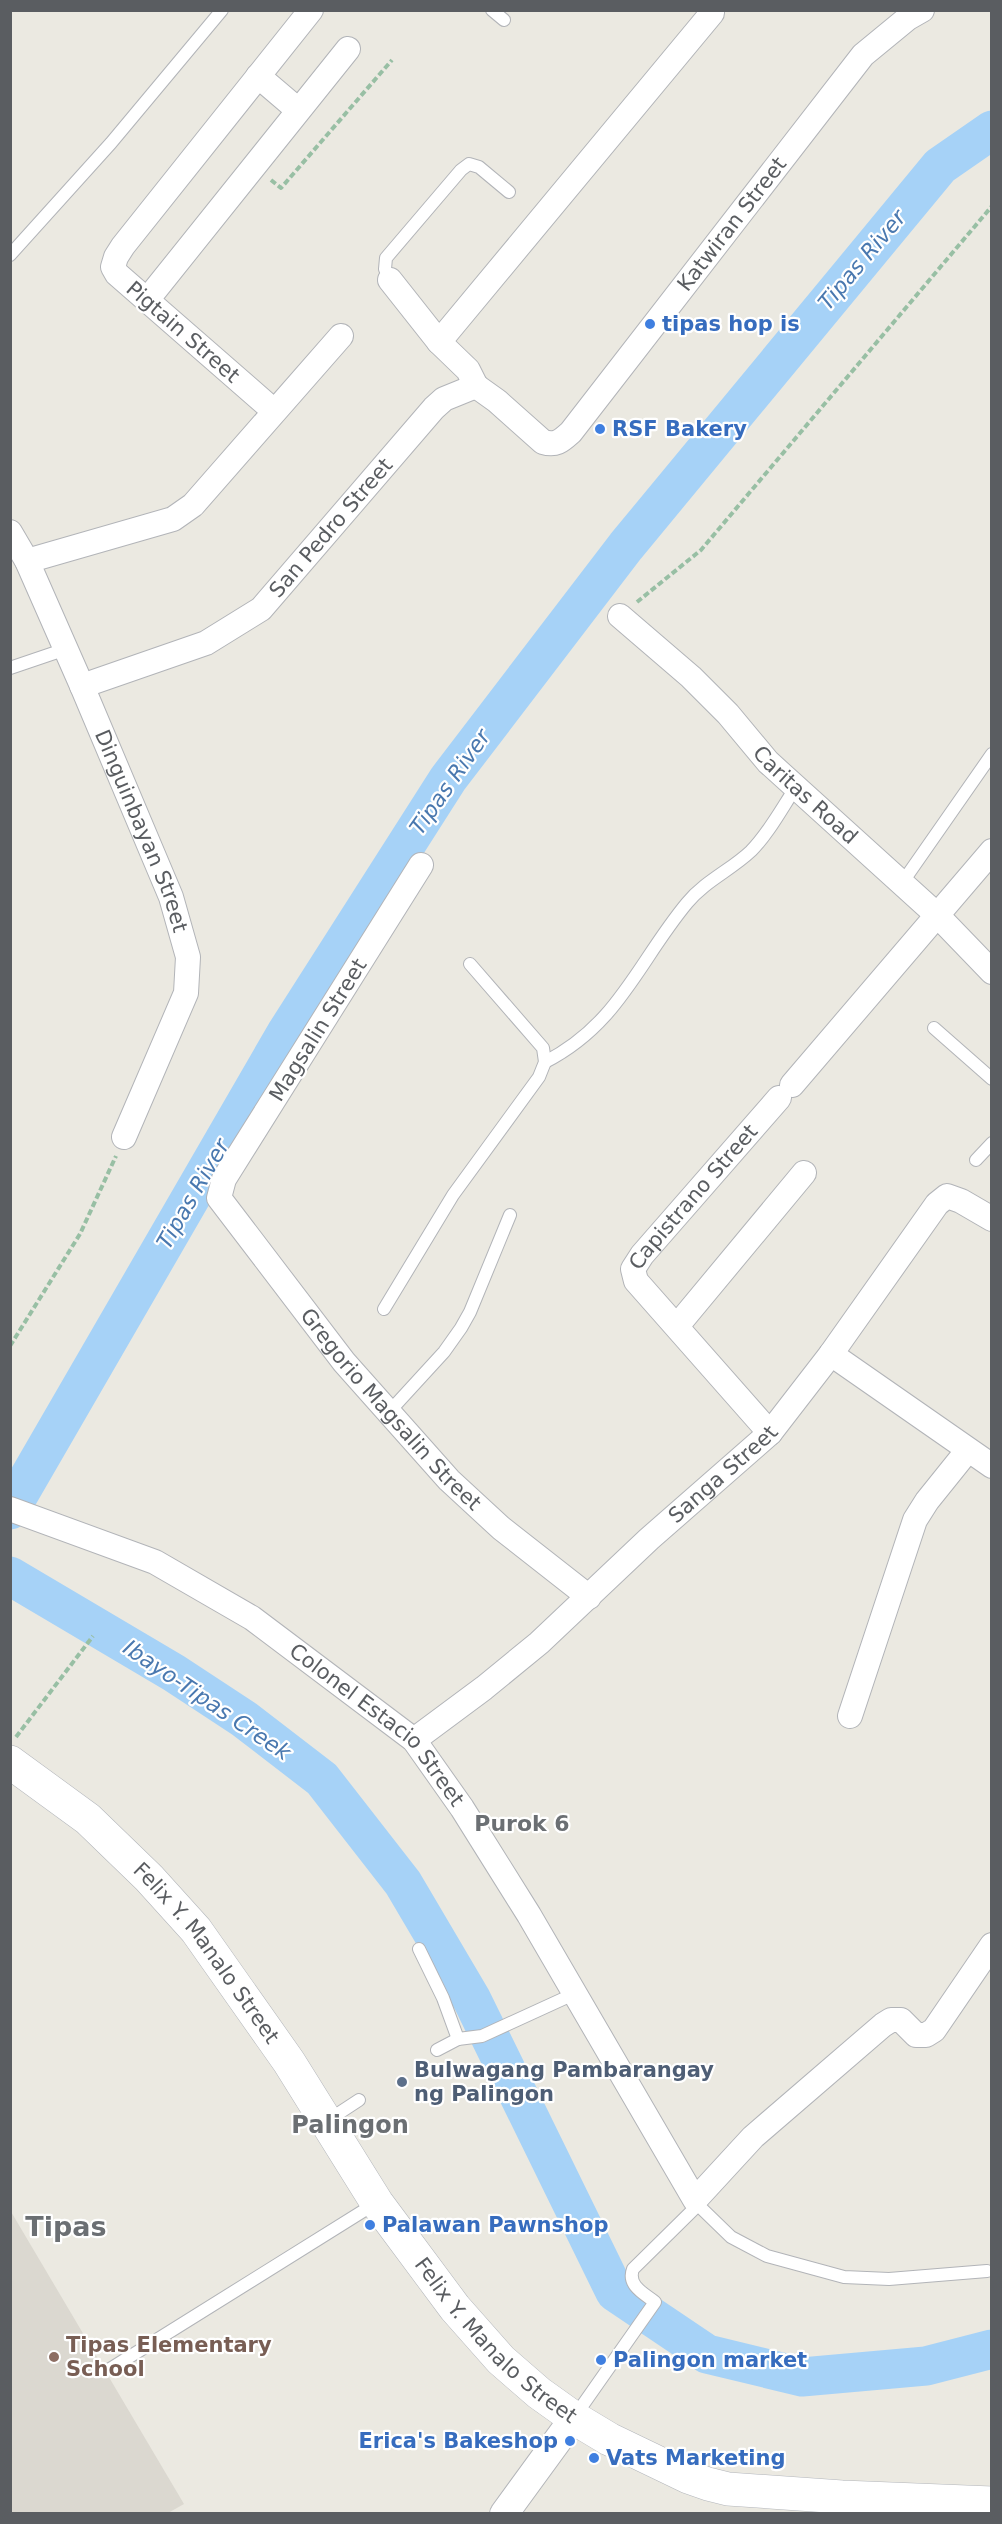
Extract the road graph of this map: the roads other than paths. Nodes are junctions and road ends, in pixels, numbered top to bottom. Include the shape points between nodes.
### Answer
1 (222, 10) edge
2 (311, 10) edge
3 (492, 10) edge
4 (922, 10) edge
5 (712, 13) dead end
6 (504, 20) dead end
7 (348, 49) dead end
8 (258, 76) junction
9 (298, 110) junction
10 (509, 192) dead end
11 (10, 255) edge
12 (390, 280) joint
13 (147, 300) junction
14 (341, 336) dead end
15 (439, 342) junction
16 (476, 386) junction
17 (274, 411) junction
18 (10, 532) edge
19 (27, 561) junction
20 (620, 616) road end
21 (66, 649) junction
22 (10, 668) edge
23 (82, 686) junction
24 (992, 754) edge
25 (796, 787) junction
26 (992, 851) edge
27 (421, 865) dead end
28 (902, 883) junction
29 (937, 915) junction
30 (470, 964) dead end
31 (992, 972) edge
32 (934, 1028) dead end
33 (545, 1062) junction
34 (992, 1079) edge
35 (124, 1137) road end
36 (992, 1143) edge
37 (976, 1160) dead end
38 (804, 1173) dead end
39 (219, 1198) joint
40 (510, 1215) dead end
41 (992, 1219) edge
42 (384, 1309) dead end
43 (677, 1326) junction
44 (831, 1354) junction
45 (389, 1412) junction
46 (770, 1433) junction
47 (968, 1450) junction
48 (992, 1466) edge
49 (16, 1511) edge
50 (589, 1597) junction
51 (850, 1716) dead end
52 (414, 1740) junction
53 (10, 1762) edge
54 (992, 1945) edge
55 (419, 1949) dead end
56 (576, 1993) junction
57 (458, 2039) junction
58 (437, 2050) dead end
59 (359, 2100) dead end
60 (326, 2122) junction
61 (377, 2203) junction
62 (697, 2203) junction
63 (987, 2271) dead end
64 (110, 2369) dead end
65 (574, 2418) junction
66 (992, 2503) edge
67 (504, 2514) edge

1 - 11 lane via 111,143
2 - 8 street, Pigtain Street
3 - 6 lane
4 - 16 street, Katwiran Street via 863,55 571,432 552,444 536,437
5 - 15 street
7 - 9 street
8 - 9 street
8 - 13 street, Pigtain Street via 116,257 113,267 117,274
9 - 13 street
10 - 12 lane via 479,167 469,164 386,258
12 - 15 street
13 - 17 street, Pigtain Street
14 - 17 street
15 - 16 street via 468,370
16 - 23 street, San Pedro Street via 444,399 434,408 261,609 206,643
17 - 19 street via 193,505 173,519
18 - 19 street, Dinguinbayan Street
19 - 21 street, Dinguinbayan Street
20 - 25 street, Caritas Road via 691,677
21 - 22 lane
21 - 23 street, Dinguinbayan Street
23 - 35 street, Dinguinbayan Street via 171,897 188,957 186,993
24 - 28 lane
25 - 28 street, Caritas Road
25 - 33 lane via 753,849 687,902 623,996 582,1040
26 - 29 street, Capistrano Street
27 - 39 street, Magsalin Street via 224,1179
28 - 29 street, Caritas Road
29 - 31 street, Caritas Road
29 - 43 street, Capistrano Street via 633,1269 636,1281
30 - 33 lane via 543,1048
32 - 34 lane
33 - 42 lane via 539,1077 453,1195
36 - 37 lane
38 - 43 street
39 - 45 street, Gregorio Magsalin Street via 344,1362
40 - 45 lane via 461,1328
41 - 44 street, Sanga Street via 947,1196 937,1204
43 - 46 street, Capistrano Street
44 - 46 street, Sanga Street
44 - 47 street
45 - 50 street, Gregorio Magsalin Street via 449,1480 501,1528
46 - 50 street, Sanga Street via 648,1539
47 - 48 street
47 - 51 street via 915,1520
49 - 52 street, Colonel Estacio Street via 155,1562 252,1618
50 - 52 street, Sanga Street via 484,1688
52 - 56 street, Colonel Estacio Street via 462,1808
53 - 60 main road, Felix Y. Manalo Street via 88,1819 196,1930 289,2062
54 - 62 street via 934,2030 916,2035 901,2020 883,2025 753,2137
55 - 57 lane
56 - 57 lane via 482,2036
56 - 62 street, Colonel Estacio Street
57 - 58 lane
59 - 60 lane
60 - 61 main road, Felix Y. Manalo Street
61 - 64 lane
61 - 65 main road, Felix Y. Manalo Street via 455,2308 501,2360
62 - 63 lane via 731,2237 767,2256 844,2277 889,2279
62 - 65 lane via 633,2269 631,2283 655,2302
65 - 66 main road, Felix Y. Manalo Street via 688,2477 728,2489
65 - 67 street

